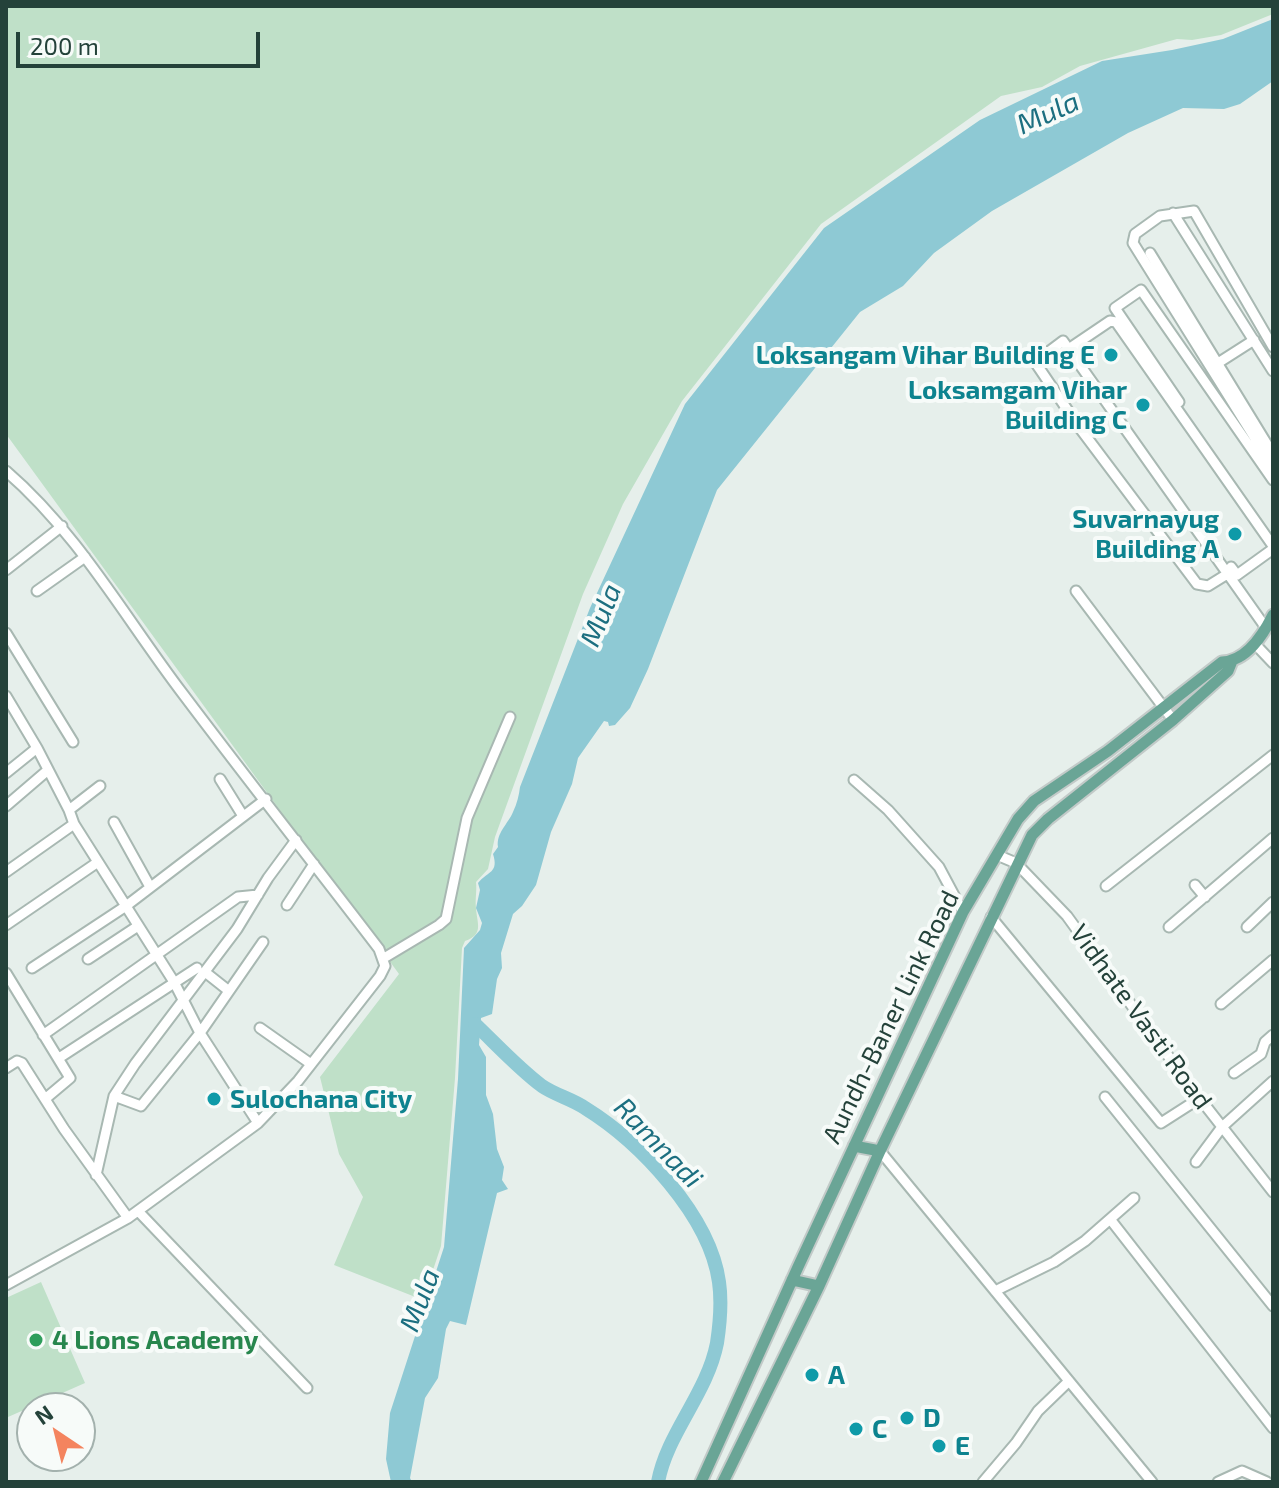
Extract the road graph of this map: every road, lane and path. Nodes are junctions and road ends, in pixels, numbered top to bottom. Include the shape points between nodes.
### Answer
1 (1173, 213) junction
2 (1150, 253) dead end
3 (1254, 340) junction
4 (1273, 347) edge
5 (1218, 363) junction
6 (1273, 371) edge
7 (1273, 454) edge
8 (1273, 467) edge
9 (6, 471) edge
10 (1273, 480) edge
11 (62, 526) junction
12 (1273, 545) edge
13 (85, 557) junction
14 (6, 570) edge
15 (1229, 573) junction
16 (37, 591) dead end
17 (1076, 591) dead end
18 (1273, 615) edge
19 (1266, 628) junction
20 (6, 633) edge
21 (1255, 644) junction
22 (1232, 661) junction
23 (1273, 663) edge
24 (6, 696) edge
25 (1162, 707) junction
26 (510, 717) dead end
27 (1173, 720) junction
28 (73, 742) dead end
29 (37, 748) junction
30 (1273, 755) edge
31 (48, 770) junction
32 (6, 773) edge
33 (220, 779) dead end
34 (854, 780) dead end
35 (100, 786) dead end
36 (266, 799) junction
37 (6, 806) edge
38 (69, 810) junction
39 (243, 816) junction
40 (114, 822) dead end
41 (74, 824) junction
42 (1273, 838) edge
43 (296, 840) junction
44 (997, 855) junction
45 (98, 862) junction
46 (1016, 863) junction
47 (314, 864) junction
48 (6, 872) edge
49 (149, 885) junction
50 (1195, 885) dead end
51 (1106, 886) dead end
52 (258, 895) junction
53 (1205, 897) junction
54 (1273, 902) edge
55 (287, 905) dead end
56 (126, 906) junction
57 (963, 912) junction
58 (991, 917) junction
59 (6, 925) edge
60 (138, 926) junction
61 (1169, 927) dead end
62 (1247, 927) dead end
63 (263, 942) dead end
64 (156, 954) junction
65 (384, 958) junction
66 (88, 959) dead end
67 (1271, 965) edge
68 (32, 968) dead end
69 (201, 970) junction
70 (6, 973) edge
71 (174, 982) junction
72 (229, 991) junction
73 (184, 1002) junction
74 (1221, 1004) dead end
75 (260, 1028) dead end
76 (200, 1033) junction
77 (43, 1035) junction
78 (1273, 1035) edge
79 (59, 1058) junction
80 (311, 1064) junction
81 (6, 1068) edge
82 (1234, 1073) dead end
83 (1273, 1081) edge
84 (114, 1096) junction
85 (1105, 1097) dead end
86 (1200, 1098) junction
87 (45, 1099) junction
88 (258, 1123) junction
89 (1222, 1127) junction
90 (854, 1146) junction
91 (880, 1151) junction
92 (1196, 1162) dead end
93 (96, 1175) junction
94 (1273, 1192) edge
95 (1134, 1198) dead end
96 (138, 1211) junction
97 (128, 1218) junction
98 (1110, 1219) junction
99 (792, 1280) junction
100 (6, 1285) edge
101 (819, 1286) junction
102 (995, 1291) junction
103 (1273, 1306) edge
104 (1069, 1381) junction
105 (307, 1388) dead end
106 (1273, 1428) edge
107 (701, 1482) edge
108 (723, 1482) edge
109 (983, 1482) edge
110 (1152, 1482) edge
111 (1218, 1482) edge
112 (1267, 1482) edge

1 - 3 street
1 - 4 street via 1197,214
1 - 8 street via 1152,220 1135,234 1133,243
2 - 5 street
3 - 5 street
3 - 6 street
5 - 7 street
9 - 11 street
10 - 12 street via 1141,290 1115,308
11 - 13 street
11 - 14 street
12 - 12 street via 1116,322 1073,346 1237,575
13 - 16 street
13 - 36 street via 182,694
15 - 15 street via 1063,341 1035,362 1197,584 1208,586
15 - 19 street
17 - 25 street
18 - 19 main road, Aundh-Baner Link Road
19 - 21 main road, Aundh-Baner Link Road
20 - 28 street
21 - 22 main road, Aundh-Baner Link Road
21 - 23 street
22 - 25 main road, Aundh-Baner Link Road via 1222,662
22 - 27 main road, Aundh-Baner Link Road via 1228,671
24 - 29 street
25 - 27 street
25 - 44 main road, Aundh-Baner Link Road via 1034,801
26 - 65 street via 467,818 446,919
27 - 46 main road, Aundh-Baner Link Road via 1048,819
29 - 31 street
29 - 32 street
30 - 51 street
31 - 37 street
31 - 38 street
33 - 39 street
34 - 57 street via 939,867
35 - 38 street
36 - 39 street
36 - 43 street
38 - 41 street
39 - 49 street
40 - 49 street
41 - 45 street
41 - 48 street
42 - 53 street
43 - 47 street
43 - 52 street
44 - 46 street, Vidhate Vasti Road
44 - 57 main road, Aundh-Baner Link Road
45 - 56 street
45 - 59 street
46 - 58 main road, Aundh-Baner Link Road
46 - 86 street, Vidhate Vasti Road via 1072,923
47 - 55 street
47 - 65 street
49 - 56 street
50 - 53 street
52 - 64 street via 238,897
52 - 69 street
53 - 61 street
54 - 62 street
56 - 60 street
56 - 68 street
57 - 90 main road, Aundh-Baner Link Road
58 - 86 street via 1161,1123
58 - 91 main road, Aundh-Baner Link Road
60 - 64 street
60 - 66 street
63 - 72 street
64 - 71 street
64 - 77 street
65 - 80 street via 380,976
67 - 74 street
69 - 71 street
69 - 72 street
69 - 73 street
70 - 77 street
71 - 73 street
71 - 79 street
72 - 76 street
73 - 76 street
73 - 84 street
75 - 80 street
76 - 84 street via 141,1106
76 - 88 street
77 - 79 street
78 - 82 street via 1261,1054
79 - 87 street via 70,1078
80 - 88 street
81 - 87 street via 22,1063
83 - 89 street
84 - 93 street
85 - 103 street
86 - 89 street, Vidhate Vasti Road
87 - 93 street
88 - 96 street
89 - 92 street
89 - 94 street, Vidhate Vasti Road
90 - 91 main road
90 - 99 main road, Aundh-Baner Link Road
91 - 101 main road, Aundh-Baner Link Road
91 - 102 street
93 - 97 street
95 - 98 street
96 - 97 street
96 - 105 street
97 - 100 street
98 - 102 street via 1054,1262
98 - 106 street
99 - 101 main road
99 - 107 main road, Aundh-Baner Link Road
101 - 108 main road, Aundh-Baner Link Road
102 - 104 street
104 - 109 street via 1038,1411
104 - 110 street
111 - 112 street via 1242,1471

